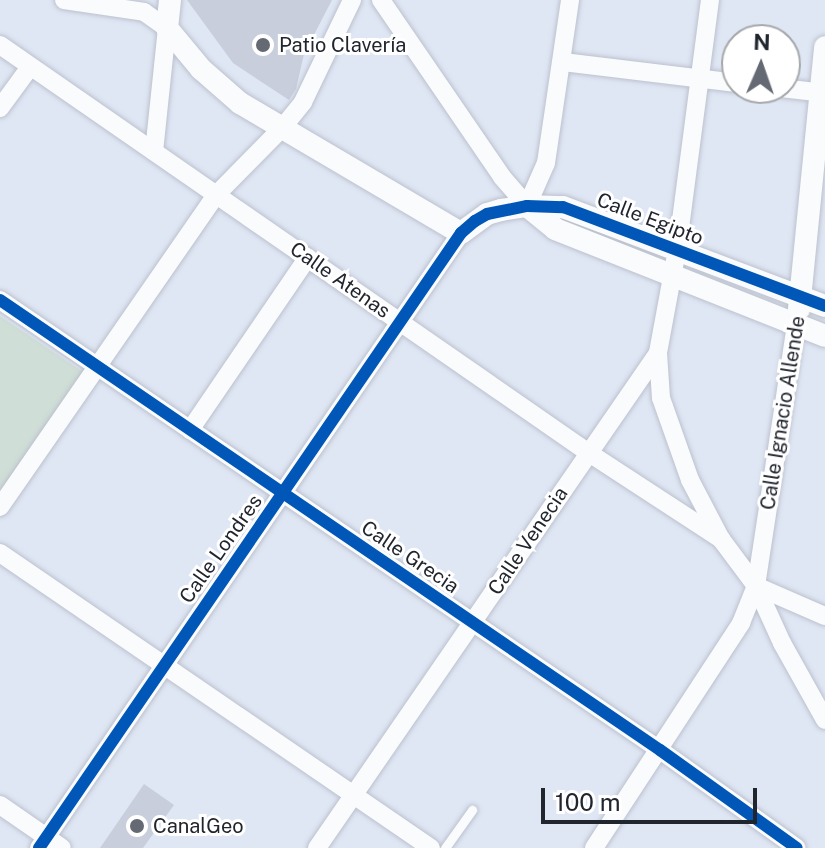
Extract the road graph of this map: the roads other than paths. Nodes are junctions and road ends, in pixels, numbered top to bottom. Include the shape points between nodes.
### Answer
1 (64, 0) edge
2 (170, 0) edge
3 (352, 0) edge
4 (381, 0) edge
5 (570, 0) edge
6 (710, 0) edge
7 (167, 28) junction
8 (0, 45) edge
9 (825, 47) edge
10 (563, 62) junction
11 (30, 67) junction
12 (701, 78) junction
13 (721, 81) edge
14 (801, 90) edge
15 (822, 93) edge
16 (0, 108) edge
17 (283, 127) junction
18 (154, 151) junction
19 (215, 196) junction
20 (527, 206) junction
21 (461, 233) junction
22 (677, 250) junction
23 (308, 257) junction
24 (672, 278) junction
25 (800, 298) junction
26 (0, 300) edge
27 (825, 306) edge
28 (401, 323) junction
29 (796, 326) junction
30 (825, 336) edge
31 (658, 353) junction
32 (97, 367) junction
33 (190, 430) junction
34 (589, 453) junction
35 (283, 494) junction
36 (0, 507) edge
37 (721, 539) junction
38 (0, 553) edge
39 (756, 586) junction
40 (825, 616) edge
41 (472, 624) junction
42 (164, 666) junction
43 (825, 720) edge
44 (660, 750) junction
45 (353, 796) junction
46 (0, 805) edge
47 (472, 810) dead end
48 (49, 844) edge
49 (317, 848) edge
50 (431, 848) edge
51 (445, 848) edge
52 (594, 848) edge
53 (797, 848) edge

1 - 7 street via 144,12
2 - 7 street
3 - 17 street via 303,102
4 - 20 street
5 - 10 street
6 - 12 street
7 - 17 street via 230,95
7 - 18 street
8 - 11 street, Calle Atenas
9 - 15 street, Calle Ignacio Allende
10 - 12 street
10 - 20 street via 546,163
11 - 16 street
11 - 18 street, Calle Atenas
12 - 13 street
12 - 22 street
14 - 15 street
15 - 25 street, Calle Ignacio Allende
17 - 19 street
17 - 21 street
18 - 19 street, Calle Atenas
19 - 23 street, Calle Atenas
19 - 32 street
20 - 21 street, Calle Egipto via 487,214
20 - 22 street, Calle Egipto via 563,207
20 - 24 street via 555,229
21 - 28 street, Calle Londres
22 - 24 street
22 - 25 street, Calle Egipto
23 - 28 street, Calle Atenas
23 - 33 street
24 - 29 street
24 - 31 street
25 - 27 street, Calle Egipto
25 - 29 street, Calle Ignacio Allende
26 - 32 street, Calle Grecia
28 - 34 street, Calle Atenas
28 - 35 street, Calle Londres
29 - 30 street
29 - 39 street, Calle Ignacio Allende
31 - 34 street, Calle Venecia
31 - 37 street via 661,398 690,480
32 - 33 street, Calle Grecia
32 - 36 street
33 - 35 street, Calle Grecia
34 - 37 street, Calle Atenas
34 - 41 street, Calle Venecia
35 - 41 street, Calle Grecia
35 - 42 street, Calle Londres
37 - 39 street
38 - 42 street
39 - 40 street
39 - 43 street
39 - 44 street, Calle Ignacio Allende via 741,623
41 - 44 street, Calle Grecia
41 - 45 street, Calle Venecia
42 - 45 street
42 - 48 street, Calle Londres
44 - 52 street, Calle Ignacio Allende
44 - 53 street, Calle Grecia
45 - 49 street, Calle Venecia
45 - 50 street
46 - 48 street
47 - 51 lane

